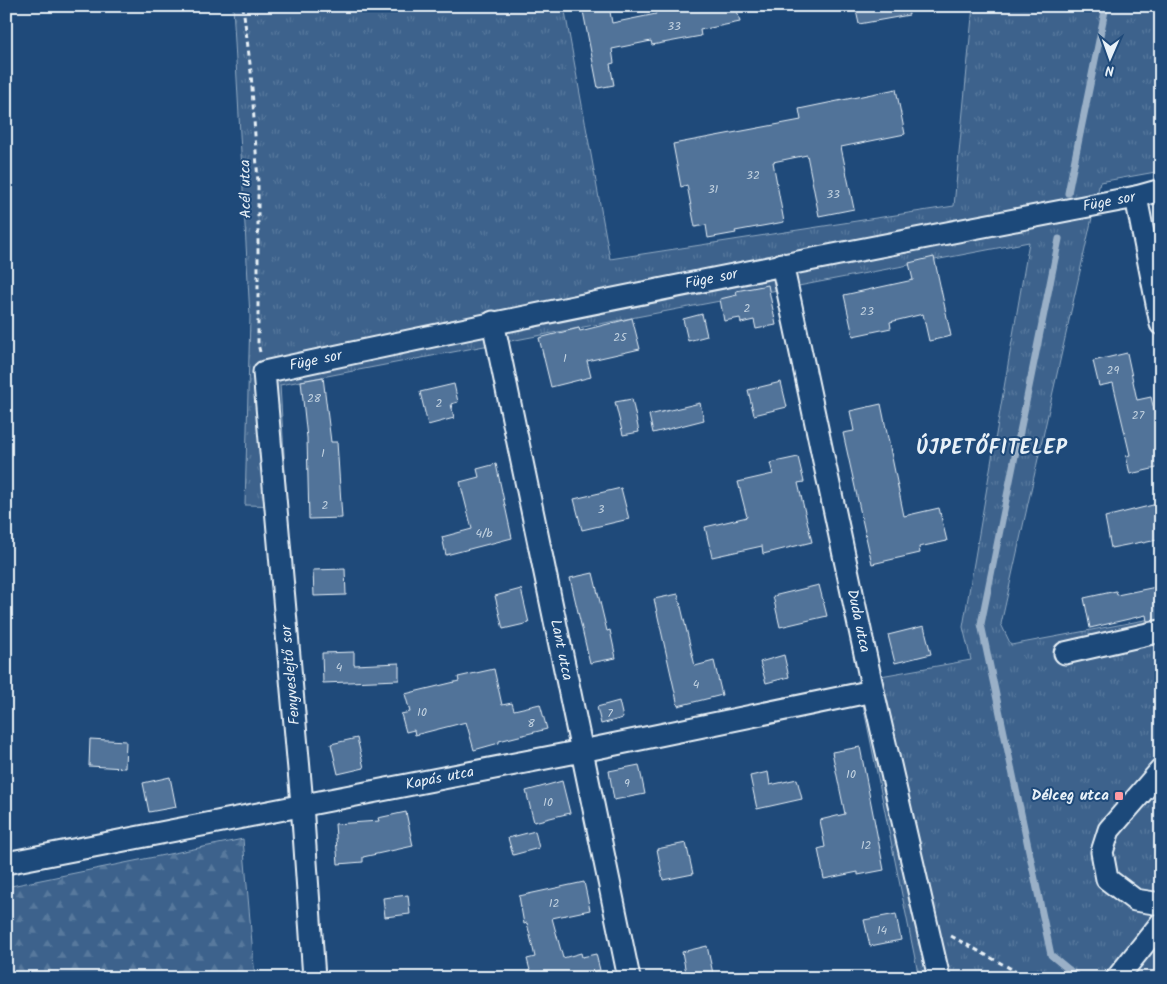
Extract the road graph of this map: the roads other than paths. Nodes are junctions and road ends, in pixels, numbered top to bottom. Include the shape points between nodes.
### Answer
1 (1161, 190) edge
2 (1136, 197) junction
3 (782, 264) junction
4 (492, 322) junction
5 (1161, 324) edge
6 (264, 372) joint
7 (1161, 630) edge
8 (1066, 653) dead end
9 (874, 691) junction
10 (582, 751) junction
11 (1161, 770) edge
12 (302, 804) junction
13 (6, 863) edge
14 (1161, 904) edge
15 (1161, 924) edge
16 (314, 978) edge
17 (629, 978) edge
18 (939, 978) edge
19 (1117, 978) edge

1 - 2 street, Füge sor
2 - 3 street, Füge sor
2 - 5 street
3 - 4 street, Füge sor
3 - 9 street, Duda utca
4 - 6 street, Füge sor
4 - 10 street, Lant utca
6 - 12 street, Fenyveslejtő sor
7 - 8 street
9 - 10 street, Kapás utca
9 - 18 street, Duda utca
10 - 12 street, Kapás utca
10 - 17 street, Lant utca
11 - 14 street via 1109,830 1102,852 1108,879 1135,900
12 - 13 street, Kapás utca
12 - 16 street, Fenyveslejtő sor
15 - 19 street

